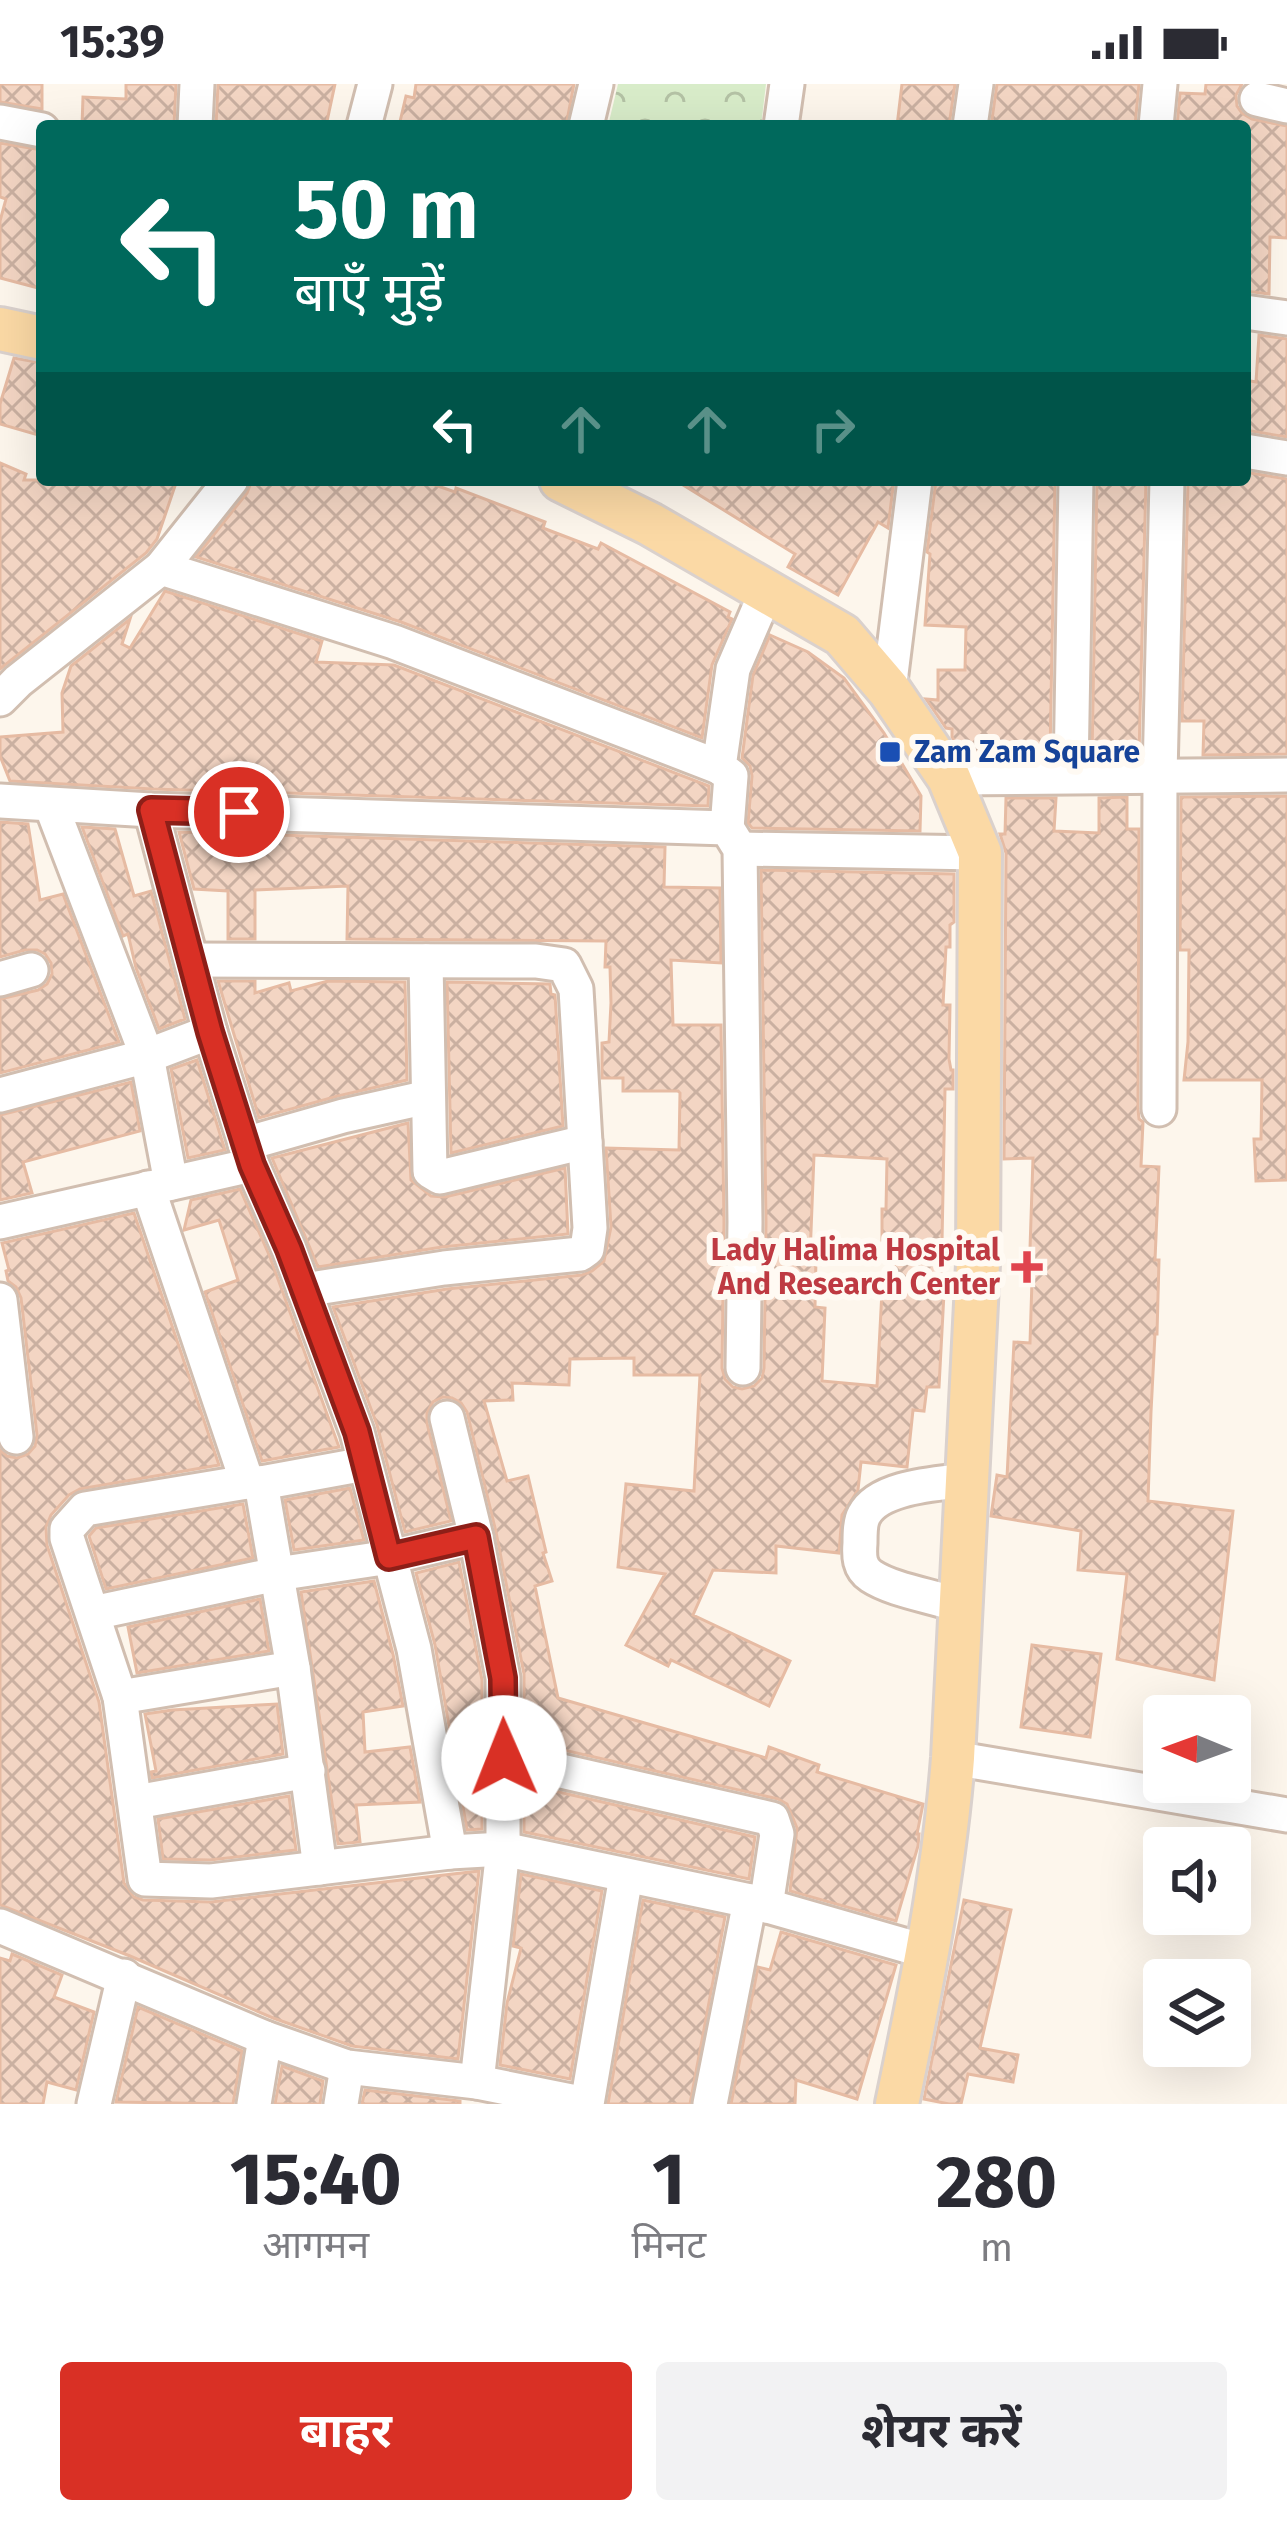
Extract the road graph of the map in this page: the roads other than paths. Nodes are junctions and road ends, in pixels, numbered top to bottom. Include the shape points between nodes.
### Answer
1 (196, 84) edge
2 (375, 84) edge
3 (596, 84) edge
4 (787, 84) edge
5 (976, 84) edge
6 (1160, 84) edge
7 (195, 120) edge
8 (366, 120) edge
9 (587, 120) edge
10 (782, 120) edge
11 (971, 120) edge
12 (1157, 120) edge
13 (0, 122) edge
14 (36, 129) edge
15 (1251, 313) edge
16 (1287, 318) edge
17 (0, 329) edge
18 (36, 337) edge
19 (1251, 453) edge
20 (1287, 458) edge
21 (225, 486) edge
22 (573, 486) edge
23 (914, 486) edge
24 (1076, 486) edge
25 (1167, 486) edge
26 (161, 568) junction
27 (767, 590) junction
28 (889, 689) junction
29 (0, 699) edge
30 (719, 767) junction
31 (1071, 775) junction
32 (1287, 775) edge
33 (1160, 776) junction
34 (949, 778) junction
35 (2, 796) edge
36 (51, 805) junction
37 (151, 810) junction
38 (733, 839) junction
39 (980, 853) junction
40 (192, 960) junction
41 (426, 961) junction
42 (210, 1032) junction
43 (147, 1056) junction
44 (0, 1095) edge
45 (428, 1097) junction
46 (1159, 1109) dead end
47 (585, 1142) junction
48 (249, 1154) junction
49 (160, 1185) junction
50 (0, 1222) edge
51 (304, 1290) junction
52 (0, 1300) edge
53 (743, 1368) dead end
54 (447, 1418) dead end
55 (16, 1437) dead end
56 (365, 1463) junction
57 (967, 1480) junction
58 (254, 1482) junction
59 (476, 1537) junction
60 (389, 1557) junction
61 (278, 1574) junction
62 (960, 1606) junction
63 (93, 1613) junction
64 (293, 1668) junction
65 (120, 1697) junction
66 (504, 1758) junction
67 (952, 1758) junction
68 (308, 1771) junction
69 (136, 1802) junction
70 (1287, 1815) edge
71 (503, 1849) junction
72 (450, 1852) junction
73 (320, 1868) junction
74 (626, 1876) junction
75 (758, 1903) junction
76 (1, 1930) edge
77 (928, 1952) junction
78 (124, 1976) junction
79 (265, 2038) junction
80 (347, 2067) junction
81 (465, 2088) edge
82 (907, 2101) edge
83 (94, 2104) edge
84 (254, 2104) edge
85 (341, 2104) edge
86 (586, 2104) edge
87 (710, 2104) edge

1 - 7 street
2 - 8 street
3 - 9 street
4 - 10 street
5 - 11 street
6 - 12 street
13 - 14 street
15 - 16 street
17 - 18 main road
19 - 20 street
21 - 26 street
22 - 27 main road
23 - 28 street
24 - 31 street
25 - 33 street
26 - 29 street
26 - 30 street via 394,642
27 - 28 main road via 842,635
27 - 30 street via 733,669
28 - 34 main road
30 - 38 street via 731,776
31 - 33 street
31 - 34 street
32 - 33 street
33 - 46 street
34 - 39 main road
35 - 36 street
36 - 37 street
36 - 43 street
37 - 38 street
37 - 40 street
38 - 39 street
38 - 53 street
39 - 57 main road via 978,1264
40 - 41 street
40 - 42 street
41 - 45 street
41 - 47 street via 564,965 576,989
42 - 43 street
42 - 48 street
43 - 44 street
43 - 49 street
45 - 47 street via 434,1176
45 - 48 street via 343,1116
47 - 51 street via 590,1228 580,1254
48 - 49 street
48 - 51 street
49 - 50 street
49 - 58 street
51 - 56 street
52 - 55 street
54 - 59 street
56 - 58 street
56 - 60 street
57 - 62 main road
57 - 62 street via 897,1491 874,1503 862,1517 860,1544 867,1574
58 - 61 street
58 - 63 street via 85,1509 67,1538
59 - 60 street
59 - 66 street via 503,1678
60 - 61 street
60 - 72 street
61 - 63 street
61 - 64 street
62 - 67 main road
63 - 65 street
64 - 65 street
64 - 68 street
65 - 69 street
66 - 71 street
66 - 75 street via 772,1819 777,1834
67 - 70 street
67 - 77 main road
68 - 69 street
68 - 73 street
69 - 73 street via 145,1879 211,1881
71 - 72 street
71 - 74 street
71 - 81 street
72 - 73 street
74 - 75 street
74 - 86 street
75 - 77 street
75 - 87 street
76 - 78 street
77 - 82 main road
78 - 79 street
78 - 83 street
79 - 80 street
79 - 84 street
80 - 81 street
80 - 85 street
81 - 86 street

